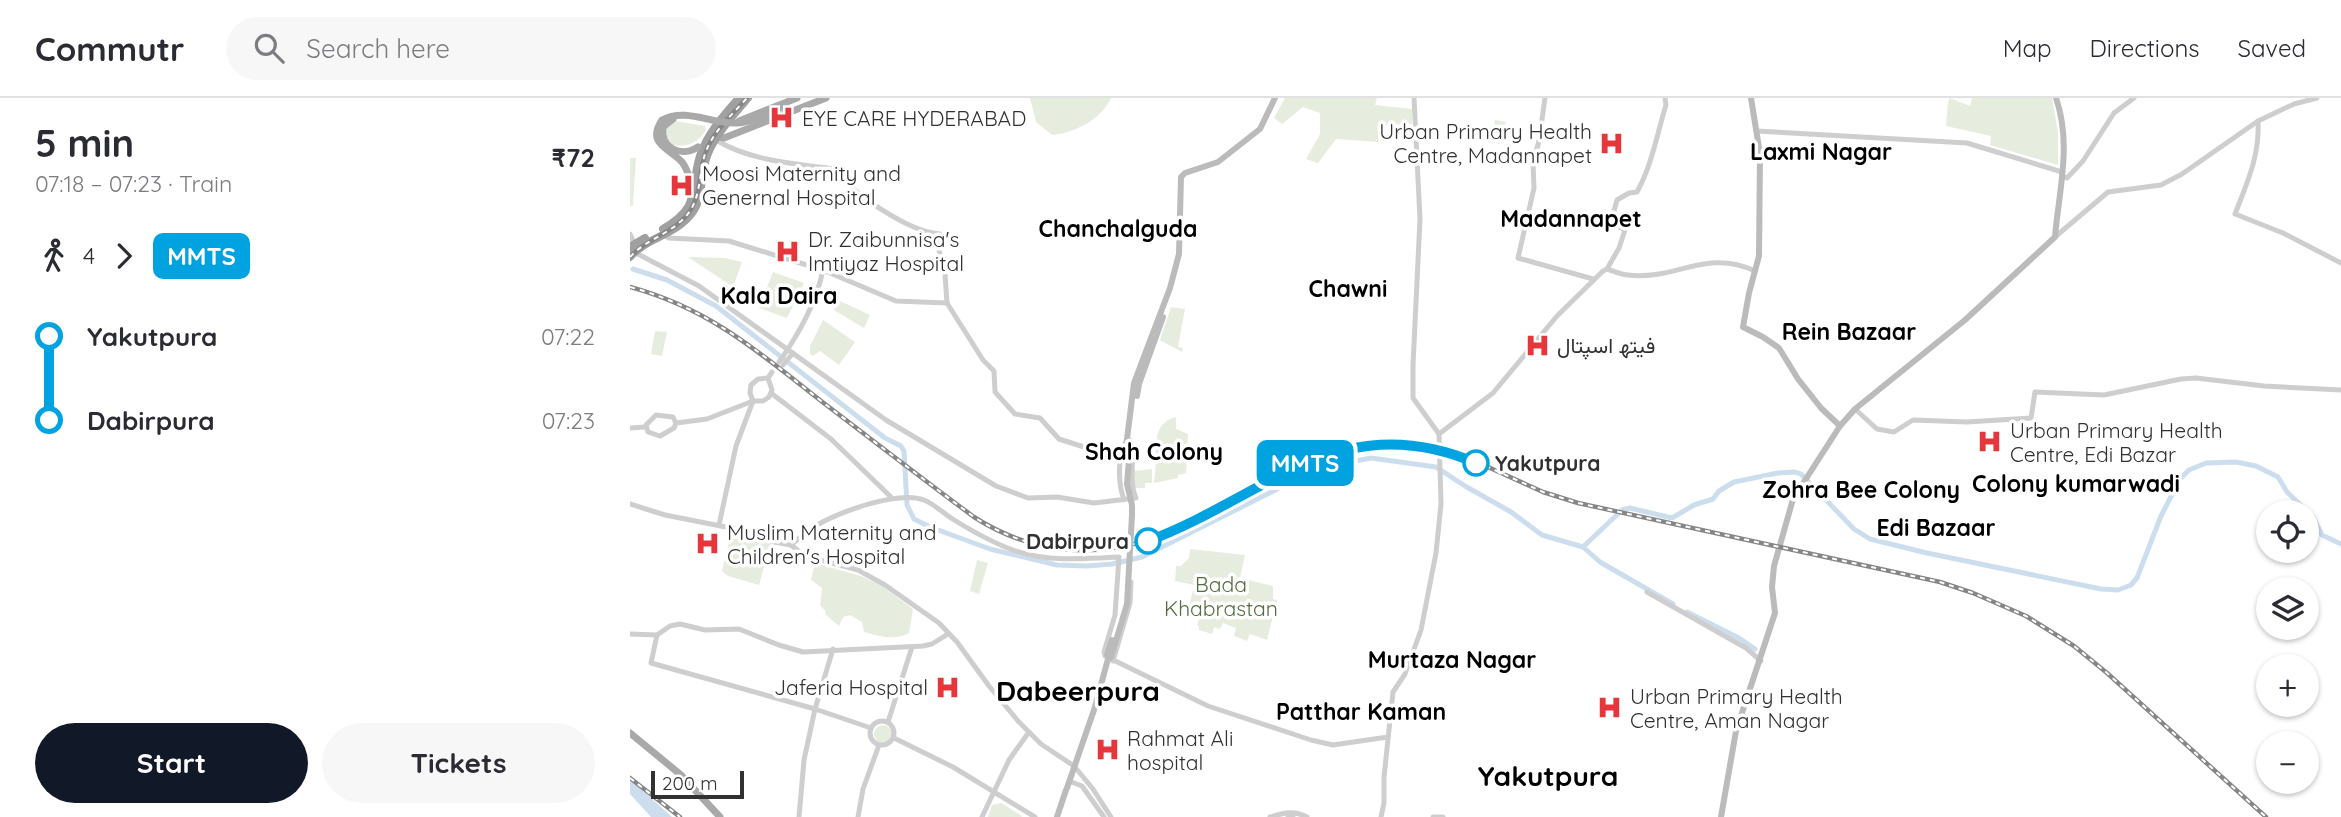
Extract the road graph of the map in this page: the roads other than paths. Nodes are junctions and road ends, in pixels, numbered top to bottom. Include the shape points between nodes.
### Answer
1 (739, 98) edge
2 (748, 98) edge
3 (797, 98) edge
4 (807, 98) edge
5 (818, 98) edge
6 (826, 98) edge
7 (1277, 98) edge
8 (1414, 98) edge
9 (1545, 98) edge
10 (1665, 98) edge
11 (1751, 98) edge
12 (2055, 98) edge
13 (2134, 98) edge
14 (2317, 98) edge
15 (785, 108) junction
16 (748, 117) junction
17 (731, 119) junction
18 (2258, 121) junction
19 (751, 127) junction
20 (1756, 131) junction
21 (717, 135) junction
22 (2062, 174) junction
23 (686, 211) junction
24 (630, 234) edge
25 (664, 235) junction
26 (2056, 237) junction
27 (632, 250) edge
28 (2341, 263) edge
29 (1607, 269) junction
30 (823, 270) junction
31 (1755, 271) junction
32 (1593, 279) junction
33 (947, 303) junction
34 (791, 351) junction
35 (781, 363) dead end
36 (2341, 390) edge
37 (771, 393) junction
38 (752, 401) junction
39 (1855, 409) junction
40 (676, 423) junction
41 (1840, 426) junction
42 (645, 427) junction
43 (630, 428) edge
44 (1439, 434) junction
45 (1127, 445) junction
46 (891, 497) junction
47 (1124, 500) junction
48 (630, 504) edge
49 (719, 525) junction
50 (790, 545) junction
51 (1119, 572) junction
52 (1118, 588) junction
53 (1131, 588) junction
54 (1647, 593) dead end
55 (1117, 596) junction
56 (1131, 596) junction
57 (630, 634) edge
58 (948, 634) junction
59 (657, 635) junction
60 (912, 647) junction
61 (833, 649) junction
62 (1109, 658) junction
63 (1760, 661) junction
64 (815, 709) junction
65 (888, 722) junction
66 (871, 728) junction
67 (1029, 732) junction
68 (630, 733) edge
69 (1388, 737) junction
70 (894, 738) junction
71 (879, 746) junction
72 (1074, 766) junction
73 (1067, 787) junction
74 (993, 792) junction
75 (720, 817) edge
76 (799, 817) edge
77 (858, 817) edge
78 (982, 817) edge
79 (1035, 817) edge
80 (1057, 817) edge
81 (1104, 817) edge
82 (1111, 817) edge
83 (1270, 817) edge
84 (1307, 817) edge
85 (1381, 817) edge
86 (1433, 817) edge
87 (1443, 817) edge
88 (1721, 817) edge

1 - 21 highway
2 - 17 highway
3 - 16 main road
4 - 15 main road
5 - 15 main road
6 - 19 main road
7 - 45 main road via 1262,131 1220,165 1185,178 1181,254 1139,384
7 - 45 main road via 1260,129 1218,162 1181,177 1179,254 1134,383
8 - 44 street via 1420,219 1413,398
9 - 32 street via 1533,163 1534,188 1518,258
10 - 29 street via 1640,188 1617,201 1611,222 1625,230
11 - 20 main road
12 - 22 main road via 2063,126
13 - 22 street via 2114,113 2067,178
14 - 18 street
15 - 21 main road, bridge via 742,126 669,120 663,138 684,153
15 - 23 main road, bridge via 742,122 677,114 662,120 659,144 681,162 690,179
16 - 17 main road
16 - 19 main road
17 - 21 highway
18 - 26 street via 2161,185 2108,192
18 - 28 street via 2256,153 2235,214
19 - 21 main road
20 - 22 street via 1967,143
20 - 31 main road via 1760,154
21 - 23 highway via 700,157
21 - 25 highway via 706,157 695,209
21 - 33 street via 736,150 834,169 897,219 940,234
22 - 26 main road
23 - 27 highway
24 - 27 street
25 - 27 highway
25 - 30 street via 729,241
26 - 39 main road via 1922,357
27 - 34 street via 688,279
29 - 31 street via 1629,276 1714,261 1738,263
29 - 32 street
30 - 33 street via 896,301
30 - 34 street
31 - 41 main road via 1743,327 1779,348 1798,379
32 - 44 street via 1493,393
33 - 45 street via 994,371 995,392 1016,414 1040,418 1059,439 1084,447
34 - 35 street
34 - 47 street via 886,420 996,486 1028,498 1094,503
36 - 39 street via 2196,378 2104,395 2035,392 2031,418 1913,419 1894,432 1877,429
37 - 38 street via 763,401
37 - 38 street via 771,377 758,379 751,385
37 - 46 street via 831,439
38 - 40 street via 707,419
38 - 49 street via 736,446
39 - 41 main road
40 - 42 street via 660,436
40 - 42 street via 671,416 656,415
41 - 63 main road via 1793,499 1774,566 1775,613
42 - 43 street
44 - 69 street via 1442,479 1436,553 1421,630 1405,674 1393,692
45 - 47 street via 1120,487
45 - 47 street via 1133,447 1131,487 1136,498
45 - 62 main road, bridge via 1132,515 1126,604
46 - 50 street via 818,525
46 - 51 street via 928,501 952,519 1015,551 1046,557 1118,558
48 - 49 street
49 - 50 street
50 - 58 street via 805,556 875,578 933,618
51 - 52 street
51 - 53 street via 1131,570
52 - 53 street
52 - 55 street
53 - 56 street
54 - 63 street via 1746,648
55 - 56 street
55 - 62 street via 1104,652
56 - 62 street
57 - 59 street
58 - 60 street via 932,645
58 - 67 street
59 - 61 street via 680,625 739,629 794,650
59 - 64 street via 650,663
60 - 61 street
60 - 65 street
61 - 64 street
62 - 69 street via 1208,706 1333,746
62 - 72 main road
63 - 88 main road via 1736,732
64 - 66 street
64 - 76 street
65 - 66 street via 877,722
65 - 70 street
66 - 71 street via 872,740
67 - 72 street
67 - 74 street
68 - 75 main road via 681,775
69 - 85 street
70 - 71 street
70 - 74 street
71 - 77 street
72 - 73 main road
72 - 82 street
73 - 80 main road
73 - 81 street via 1082,786
74 - 78 street
74 - 79 street
83 - 84 street via 1286,812
86 - 87 street

